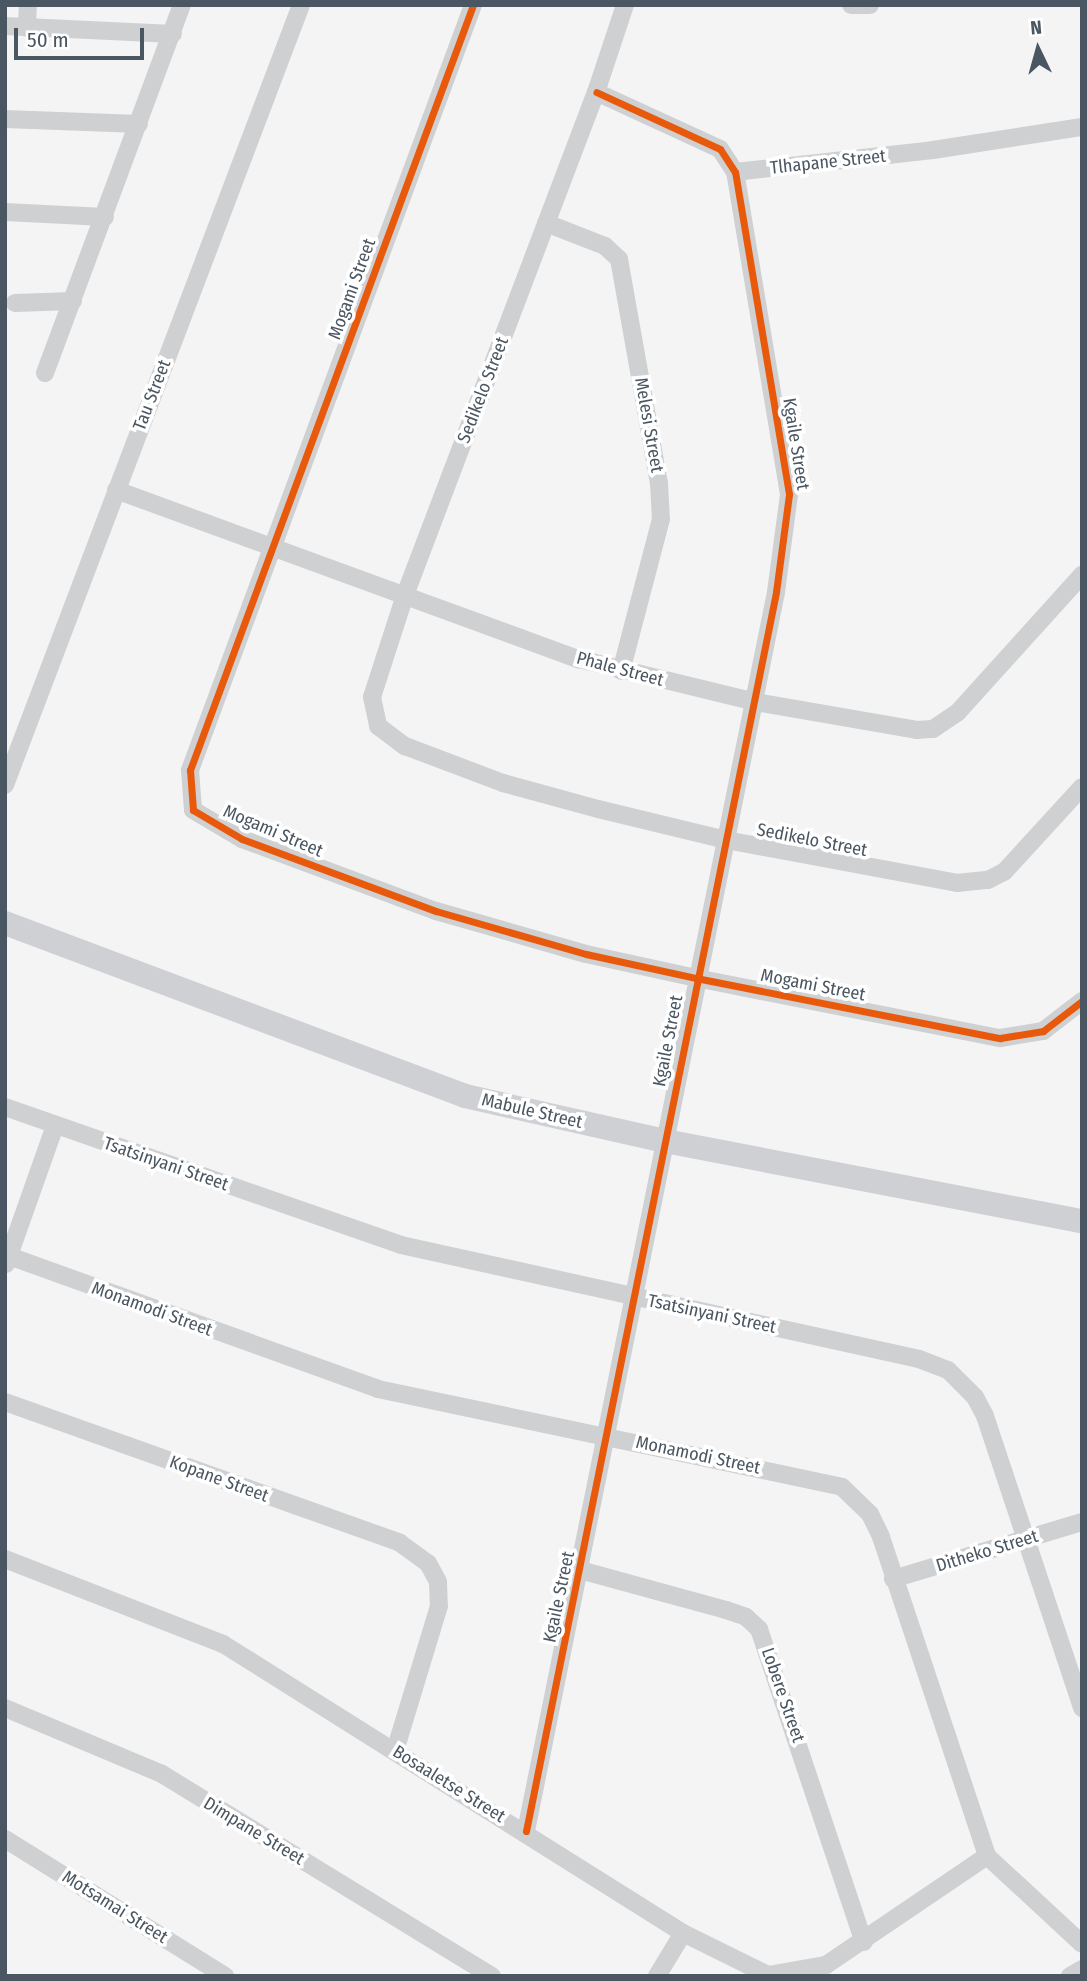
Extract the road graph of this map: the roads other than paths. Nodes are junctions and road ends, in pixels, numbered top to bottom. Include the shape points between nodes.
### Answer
1 (28, 5) edge
2 (182, 5) edge
3 (300, 5) edge
4 (473, 5) edge
5 (625, 5) edge
6 (851, 5) edge
7 (870, 5) edge
8 (5, 26) edge
9 (27, 27) junction
10 (173, 34) junction
11 (596, 92) junction
12 (5, 119) edge
13 (139, 124) junction
14 (1082, 127) edge
15 (735, 172) junction
16 (5, 212) edge
17 (105, 217) junction
18 (546, 223) junction
19 (73, 301) junction
20 (15, 303) dead end
21 (45, 373) dead end
22 (116, 490) junction
23 (274, 549) junction
24 (1082, 575) edge
25 (405, 595) junction
26 (621, 671) junction
27 (755, 702) junction
28 (5, 785) edge
29 (1082, 787) edge
30 (726, 839) junction
31 (5, 923) edge
32 (696, 978) junction
33 (1082, 1001) edge
34 (5, 1108) edge
35 (55, 1126) junction
36 (665, 1141) junction
37 (1082, 1221) edge
38 (7, 1261) edge
39 (637, 1297) junction
40 (5, 1402) edge
41 (609, 1437) junction
42 (1082, 1522) edge
43 (1027, 1538) junction
44 (5, 1559) edge
45 (580, 1570) junction
46 (893, 1579) junction
47 (5, 1708) edge
48 (1082, 1708) edge
49 (395, 1751) junction
50 (526, 1831) junction
51 (5, 1839) edge
52 (987, 1856) junction
53 (683, 1933) junction
54 (864, 1941) junction
55 (1082, 1944) edge
56 (1082, 1969) edge
57 (225, 1976) edge
58 (492, 1976) edge
59 (657, 1976) edge
60 (1070, 1976) edge

1 - 9 street
2 - 10 street
3 - 22 street, Tau Street
4 - 23 street, Mogami Street
5 - 11 street, Sedikelo Street
6 - 7 street
8 - 9 street
9 - 10 street
10 - 13 street
11 - 15 street via 720,149
11 - 18 street, Sedikelo Street
12 - 13 street
13 - 17 street
14 - 15 street, Tlhapane Street via 933,150
15 - 27 street, Kgaile Street via 789,494
16 - 17 street
17 - 19 street
18 - 25 street, Sedikelo Street
18 - 26 street, Melesi Street via 605,246 620,259 659,483 661,519
19 - 20 street
19 - 21 street
22 - 23 street, Phale Street
22 - 28 street, Tau Street
23 - 25 street, Phale Street
23 - 32 street, Mogami Street via 190,770 193,810 242,839 436,911 574,951
24 - 27 street, Phale Street via 958,712 933,729 875,725
25 - 26 street, Phale Street
25 - 30 street, Sedikelo Street via 372,697 374,715 386,735 503,783
26 - 27 street, Phale Street
27 - 30 street, Kgaile Street
29 - 30 street, Sedikelo Street via 1004,872 980,881 925,879
30 - 32 street, Kgaile Street
31 - 36 street, Mabule Street via 465,1096
32 - 33 street, Mogami Street via 1000,1038 1043,1031
32 - 36 street, Kgaile Street
34 - 35 street, Tsatsinyani Street
35 - 38 street
35 - 39 street, Tsatsinyani Street via 401,1245
36 - 37 street, Mabule Street
36 - 39 street, Kgaile Street
38 - 41 street, Monamodi Street via 378,1389
39 - 41 street, Kgaile Street
39 - 43 street, Tsatsinyani Street via 919,1359 948,1370 975,1397 985,1416
40 - 49 street, Kopane Street via 400,1543 428,1563 438,1582 439,1606
41 - 45 street, Kgaile Street
41 - 46 street, Monamodi Street via 842,1487 870,1514
42 - 43 street, Ditheko Street
43 - 46 street, Ditheko Street
43 - 48 street, Tsatsinyani Street
44 - 49 street, Bosaaletse Street via 223,1644
45 - 50 street, Kgaile Street
45 - 54 street, Lobere Street via 726,1610 746,1617 759,1629
46 - 52 street, Monamodi Street
47 - 58 street, Dimpane Street via 162,1774
49 - 50 street, Bosaaletse Street
50 - 53 street, Bosaaletse Street
51 - 57 street, Motsamai Street
52 - 54 street, Bosaaletse Street
52 - 55 street, Monamodi Street
53 - 54 street, Bosaaletse Street via 768,1975 826,1965
53 - 59 street
56 - 60 street

